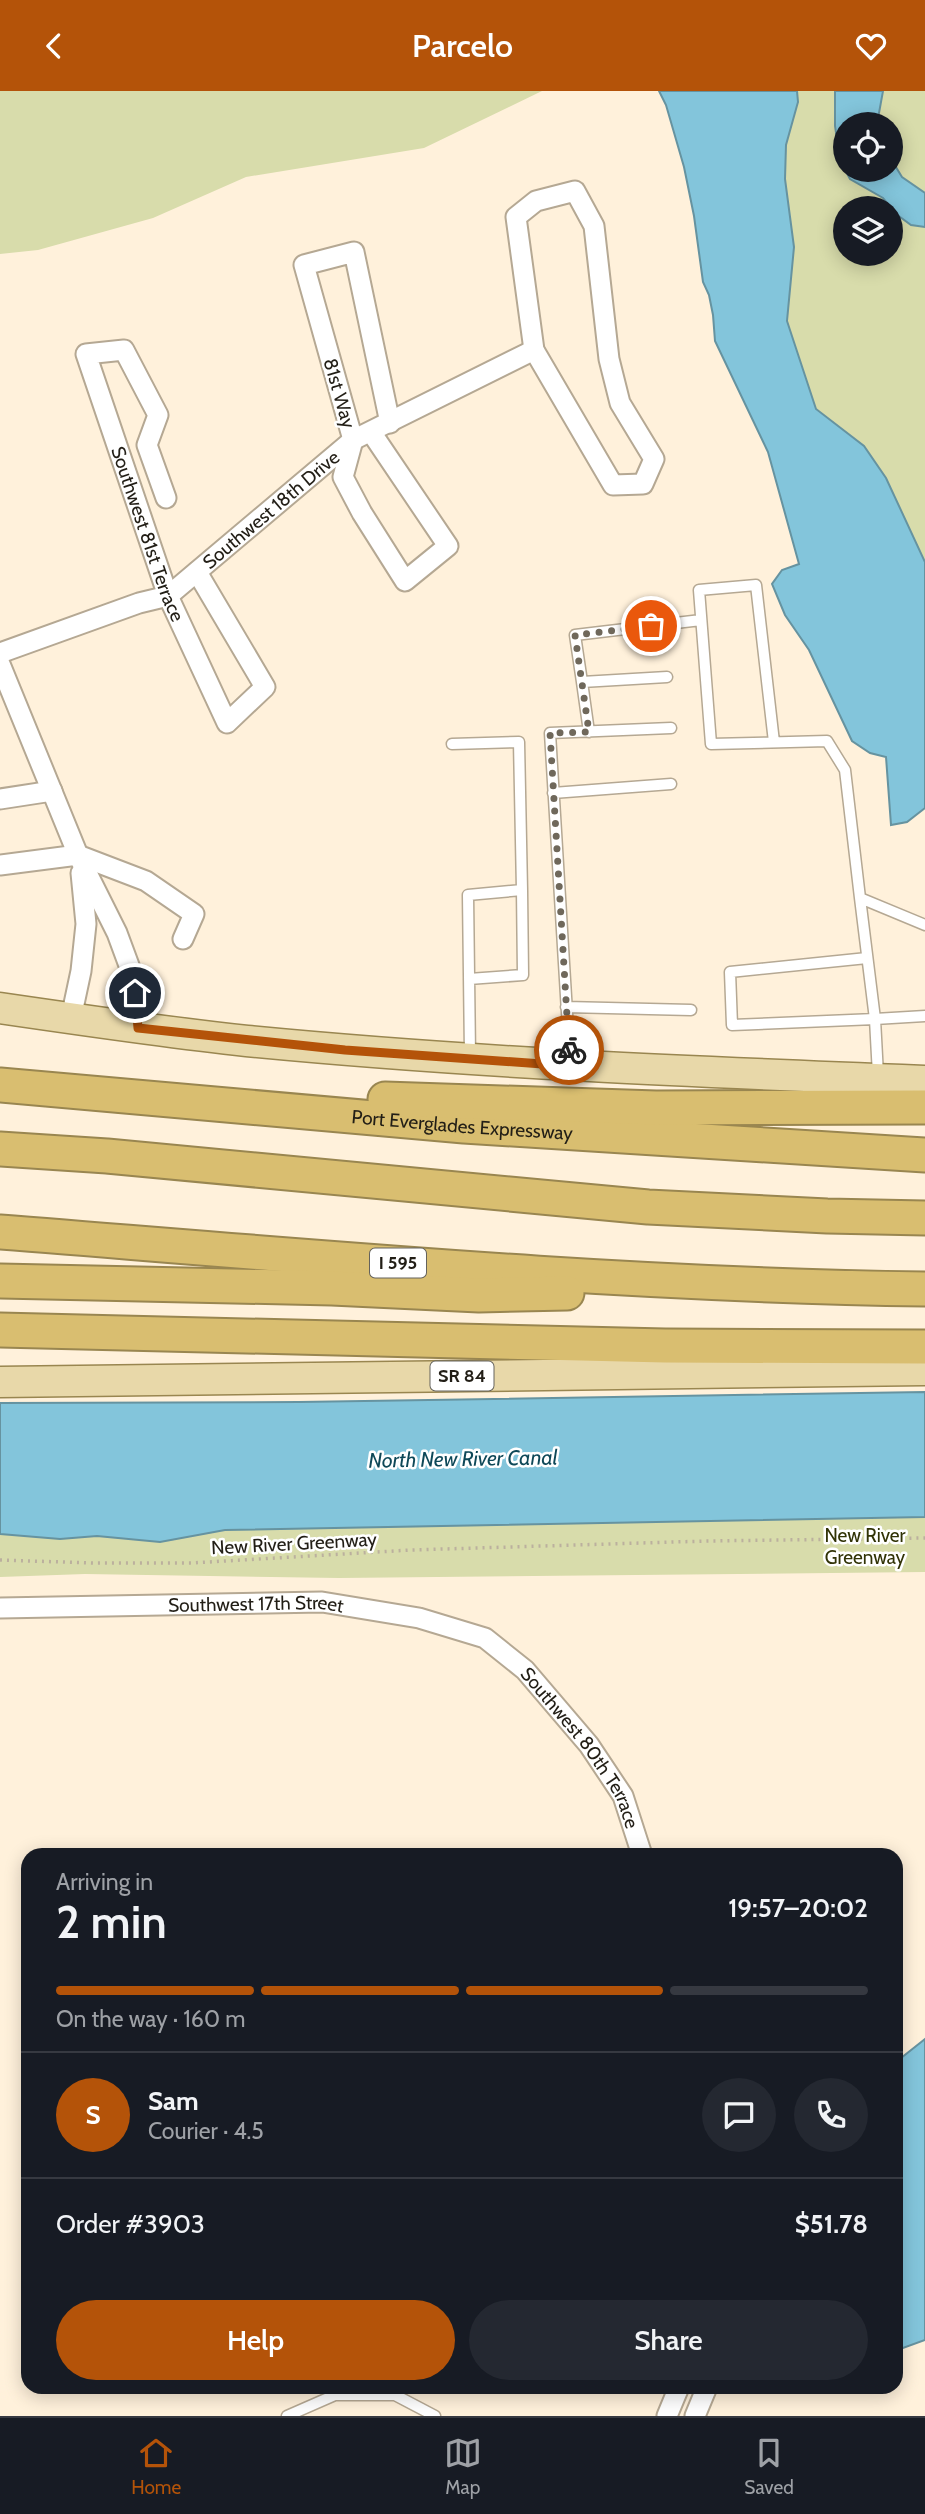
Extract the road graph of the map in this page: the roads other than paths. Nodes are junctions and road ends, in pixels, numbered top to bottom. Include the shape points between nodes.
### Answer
1 (534, 350) junction
2 (390, 422) junction
3 (362, 436) junction
4 (166, 498) dead end
5 (197, 572) junction
6 (169, 596) junction
7 (701, 620) junction
8 (0, 653) edge
9 (0, 664) edge
10 (667, 677) dead end
11 (582, 682) junction
12 (671, 728) dead end
13 (589, 732) junction
14 (774, 742) junction
15 (452, 744) dead end
16 (671, 784) dead end
17 (52, 791) junction
18 (553, 793) junction
19 (0, 799) edge
20 (78, 855) junction
21 (0, 865) edge
22 (522, 890) junction
23 (860, 898) junction
24 (925, 925) edge
25 (183, 939) dead end
26 (867, 958) junction
27 (469, 979) junction
28 (566, 1007) junction
29 (0, 1008) edge
30 (691, 1010) dead end
31 (925, 1016) edge
32 (71, 1018) junction
33 (875, 1019) junction
34 (138, 1028) junction
35 (470, 1059) junction
36 (570, 1066) junction
37 (878, 1079) junction
38 (925, 1081) edge
39 (0, 1085) edge
40 (145, 1098) junction
41 (925, 1107) edge
42 (0, 1149) edge
43 (925, 1155) edge
44 (925, 1218) edge
45 (0, 1232) edge
46 (0, 1281) edge
47 (797, 1287) junction
48 (925, 1289) edge
49 (0, 1330) edge
50 (925, 1347) edge
51 (925, 1370) edge
52 (0, 1382) edge
53 (0, 1608) edge
54 (504, 1651) joint
55 (640, 1848) edge
56 (676, 2394) edge
57 (704, 2394) edge
58 (287, 2416) edge
59 (435, 2416) edge
60 (667, 2416) edge
61 (695, 2416) edge

1 - 1 street via 516,216 536,201 575,191 594,226 609,359 620,403 654,459 643,484 613,485
1 - 2 street, Southwest 18th Drive
2 - 3 street, Southwest 18th Drive
2 - 3 street, 81st Way via 354,252 304,265
3 - 3 street, 81st Way via 448,546 405,581 344,477
3 - 5 street, Southwest 18th Drive
4 - 6 street, Southwest 81st Terrace via 147,445 158,415 124,350 86,354
5 - 6 street, Southwest 18th Drive
5 - 6 street, Southwest 81st Terrace via 265,687 227,723
6 - 8 street, Southwest 18th Drive
7 - 11 lane via 575,635
7 - 14 lane via 711,744
7 - 14 lane via 699,590 756,585
9 - 17 street
10 - 11 lane
11 - 13 lane
12 - 13 lane
13 - 18 lane via 550,733
14 - 23 lane via 827,741 845,770
15 - 22 lane via 519,742
16 - 18 lane
17 - 19 street
17 - 20 street
18 - 28 lane
20 - 21 street
20 - 25 street via 146,881 194,914
20 - 32 street via 86,924
20 - 34 street via 134,979
22 - 27 lane via 468,895
22 - 27 lane via 523,975
23 - 24 lane
23 - 26 lane
26 - 33 lane
26 - 33 lane via 730,972 732,1025
27 - 35 lane
28 - 30 lane
28 - 36 lane
29 - 32 main road
31 - 33 lane
32 - 34 main road
33 - 37 lane
34 - 35 main road
35 - 36 main road
36 - 37 main road
37 - 38 main road
39 - 40 highway, Port Everglades Expressway
40 - 41 highway via 461,1100 706,1108
40 - 43 highway, Port Everglades Expressway via 464,1126
42 - 44 highway via 648,1207
45 - 47 highway, I 595
46 - 47 highway via 332,1287 479,1295
47 - 48 highway, I 595
49 - 50 highway via 665,1346
51 - 52 main road, SR 84
53 - 54 street, Southwest 17th Street via 322,1602 419,1618 485,1638
54 - 55 street, Southwest 80th Terrace via 525,1669 589,1745 622,1796
56 - 60 street
57 - 61 street
58 - 59 lane via 335,2395 395,2395

